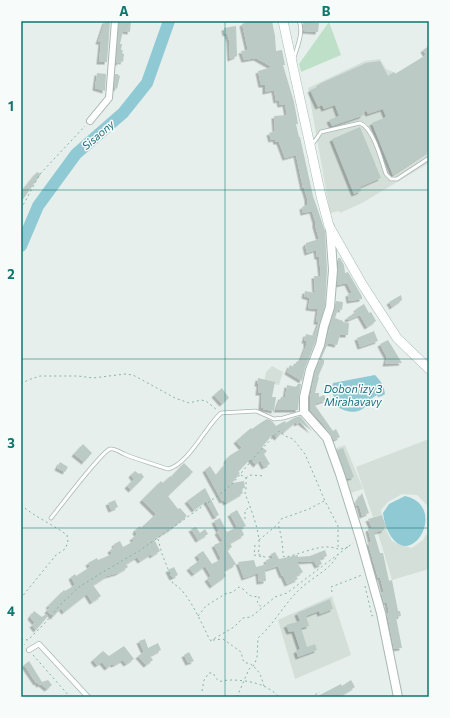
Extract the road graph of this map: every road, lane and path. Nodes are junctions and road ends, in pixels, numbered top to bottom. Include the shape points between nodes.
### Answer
1 (115, 21) edge
2 (284, 21) edge
3 (299, 21) edge
4 (292, 66) junction
5 (90, 121) joint
6 (311, 146) junction
7 (429, 158) edge
8 (21, 209) edge
9 (330, 226) junction
10 (429, 369) edge
11 (21, 384) edge
12 (304, 412) junction
13 (221, 413) junction
14 (241, 474) junction
15 (265, 476) dead end
16 (246, 478) junction
17 (325, 500) junction
18 (21, 505) edge
19 (250, 506) junction
20 (51, 518) dead end
21 (245, 519) dead end
22 (278, 524) junction
23 (158, 538) junction
24 (360, 538) junction
25 (259, 540) junction
26 (255, 545) dead end
27 (350, 546) junction
28 (338, 550) junction
29 (339, 554) junction
30 (362, 575) dead end
31 (364, 582) dead end
32 (332, 592) dead end
33 (21, 598) edge
34 (262, 608) junction
35 (381, 613) junction
36 (198, 616) junction
37 (21, 639) edge
38 (210, 641) junction
39 (29, 650) dead end
40 (33, 655) dead end
41 (252, 666) junction
42 (244, 682) junction
43 (264, 686) junction
44 (202, 691) dead end
45 (320, 692) dead end
46 (70, 697) edge
47 (88, 697) edge
48 (237, 697) edge
49 (279, 697) edge
50 (311, 697) edge
51 (398, 697) edge

1 - 5 street via 109,98
2 - 4 main road
3 - 4 lane via 300,32
4 - 6 main road
5 - 8 path via 40,174
6 - 7 lane via 321,132 360,123 370,132 386,174 391,179 397,179
6 - 9 main road
9 - 10 main road via 362,284 397,338
9 - 12 street via 333,270 330,307 310,370 304,397
11 - 13 path via 40,376 93,378 134,375 175,398 189,403 201,400
12 - 13 lane via 274,419 256,411
12 - 24 street via 329,442
13 - 20 lane via 174,468 110,449
14 - 16 path
14 - 17 path via 279,431 293,439 304,454
14 - 23 path via 223,492
15 - 16 path via 250,475
16 - 19 path via 246,493
17 - 22 path via 281,519
17 - 28 path via 338,526
18 - 33 path via 67,535 68,542 65,549 56,555
19 - 21 path via 245,511
19 - 25 path
22 - 25 path
22 - 28 path via 285,557 329,547
23 - 36 path via 173,584 183,592
23 - 37 path via 79,587 28,640
24 - 27 path
24 - 35 street
25 - 26 path via 258,554 267,558 254,555
27 - 28 path
27 - 29 path
29 - 34 path via 287,593 274,597
29 - 41 path via 334,562 300,588 258,638 257,658
30 - 32 path via 330,587
31 - 35 path via 372,616
34 - 36 path via 257,602 259,596 252,597 239,587 206,606
34 - 38 path
35 - 51 street
36 - 38 path
38 - 41 path via 223,639 241,652 243,660
39 - 47 street via 39,644
40 - 46 path
41 - 42 path
41 - 43 path via 261,675
42 - 43 path
42 - 44 path via 220,681 213,673 209,673 204,680
42 - 48 path
43 - 49 path
45 - 50 path

